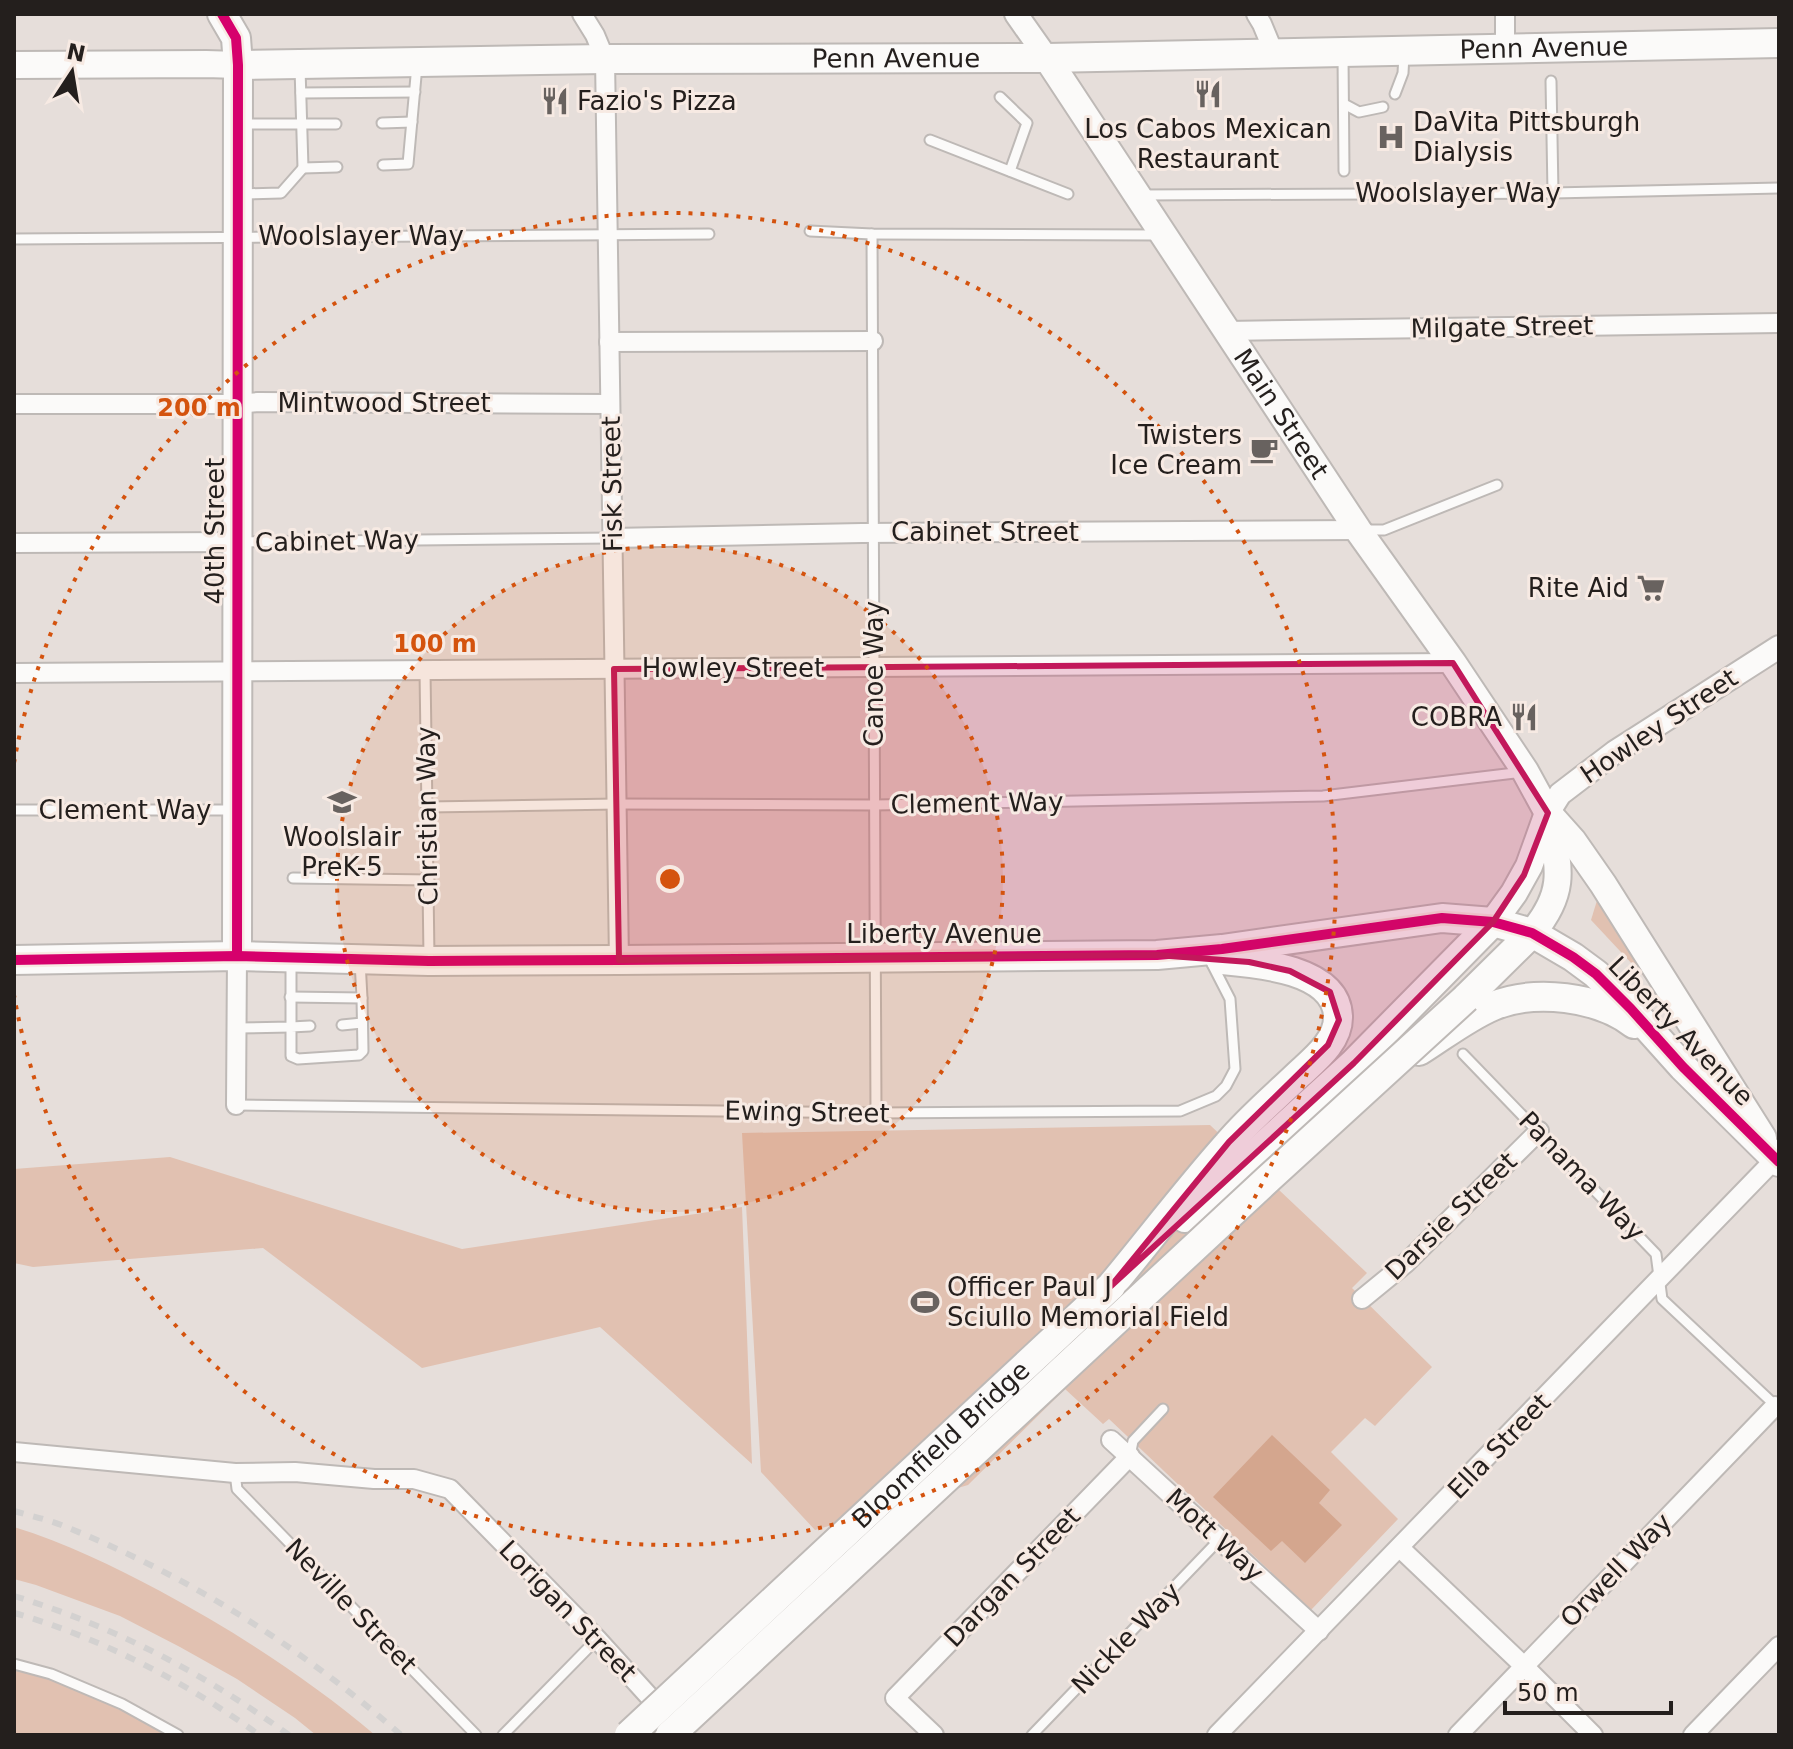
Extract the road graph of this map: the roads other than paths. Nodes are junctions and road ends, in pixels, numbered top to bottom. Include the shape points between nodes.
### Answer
1 (222, 14) edge
2 (582, 14) edge
3 (1016, 14) edge
4 (1256, 14) edge
5 (1505, 14) edge
6 (1779, 43) edge
7 (1505, 49) junction
8 (1404, 51) junction
9 (1343, 52) junction
10 (1274, 53) junction
11 (1047, 58) junction
12 (605, 59) junction
13 (417, 62) junction
14 (14, 65) edge
15 (238, 65) junction
16 (300, 65) junction
17 (1551, 81) dead end
18 (415, 92) junction
19 (301, 93) junction
20 (1395, 94) dead end
21 (1000, 97) dead end
22 (1344, 104) junction
23 (1383, 107) dead end
24 (412, 122) junction
25 (382, 123) dead end
26 (238, 124) junction
27 (336, 124) dead end
28 (302, 125) junction
29 (930, 140) dead end
30 (383, 165) dead end
31 (337, 167) dead end
32 (303, 168) junction
33 (1010, 171) junction
34 (1344, 171) dead end
35 (1779, 188) edge
36 (1553, 193) junction
37 (237, 194) junction
38 (1068, 194) dead end
39 (1136, 195) junction
40 (810, 231) dead end
41 (709, 234) dead end
42 (872, 234) junction
43 (607, 235) junction
44 (1164, 235) junction
45 (237, 237) junction
46 (14, 239) edge
47 (1779, 323) edge
48 (1226, 331) junction
49 (873, 341) junction
50 (609, 342) junction
51 (14, 404) edge
52 (237, 404) junction
53 (610, 404) junction
54 (1497, 485) dead end
55 (1358, 530) junction
56 (873, 533) junction
57 (612, 538) junction
58 (237, 542) junction
59 (14, 543) edge
60 (1779, 647) edge
61 (1453, 663) junction
62 (874, 667) junction
63 (614, 669) junction
64 (425, 670) junction
65 (237, 672) junction
66 (14, 673) edge
67 (1525, 771) junction
68 (617, 804) junction
69 (875, 805) junction
70 (428, 807) junction
71 (14, 810) edge
72 (236, 810) junction
73 (1548, 813) junction
74 (293, 878) dead end
75 (429, 880) junction
76 (1493, 922) junction
77 (1532, 933) junction
78 (1206, 955) junction
79 (237, 956) junction
80 (875, 956) junction
81 (291, 958) junction
82 (360, 959) junction
83 (14, 960) edge
84 (619, 960) junction
85 (429, 961) junction
86 (290, 997) junction
87 (362, 998) junction
88 (1471, 1007) junction
89 (362, 1023) junction
90 (342, 1025) dead end
91 (310, 1026) dead end
92 (291, 1027) junction
93 (236, 1028) junction
94 (1463, 1054) dead end
95 (1683, 1067) junction
96 (236, 1105) joint
97 (876, 1113) junction
98 (1539, 1131) junction
99 (1778, 1158) edge
100 (1659, 1280) junction
101 (1111, 1286) junction
102 (1362, 1299) dead end
103 (1777, 1408) edge
104 (1163, 1409) dead end
105 (1111, 1440) dead end
106 (14, 1452) edge
107 (1130, 1456) junction
108 (235, 1473) junction
109 (1219, 1540) junction
110 (1400, 1548) junction
111 (1319, 1631) junction
112 (597, 1639) junction
113 (1779, 1646) edge
114 (14, 1664) edge
115 (1524, 1666) junction
116 (178, 1735) edge
117 (476, 1735) edge
118 (503, 1735) edge
119 (629, 1735) edge
120 (670, 1735) edge
121 (684, 1735) edge
122 (934, 1735) edge
123 (1032, 1735) edge
124 (1217, 1735) edge
125 (1458, 1735) edge
126 (1593, 1735) edge
127 (1693, 1735) edge

1 - 15 main road, 40th Street via 236,38
2 - 12 street, Fisk Street
3 - 11 street, Main Street
4 - 10 street
5 - 7 street
6 - 7 main road, Penn Avenue
7 - 8 main road, Penn Avenue
8 - 9 main road, Penn Avenue
8 - 20 lane
9 - 10 main road, Penn Avenue
9 - 22 lane
10 - 11 main road, Penn Avenue
11 - 12 main road, Penn Avenue
11 - 39 main road, Main Street
12 - 13 main road, Penn Avenue
12 - 43 street, Fisk Street
13 - 16 main road, Penn Avenue
13 - 18 lane
14 - 15 main road, Penn Avenue
15 - 16 main road, Penn Avenue
15 - 26 main road, 40th Street
16 - 19 lane
17 - 36 lane
18 - 19 lane
18 - 24 lane
19 - 28 lane
21 - 33 lane via 1027,123
22 - 23 lane via 1359,112
22 - 34 lane
24 - 25 lane
24 - 30 lane via 408,164
26 - 28 lane
26 - 37 main road, 40th Street
27 - 28 lane
28 - 32 lane
29 - 33 lane
31 - 32 lane
32 - 37 lane via 281,193
33 - 38 lane
35 - 36 lane, Woolslayer Way
36 - 39 lane, Woolslayer Way
37 - 45 main road, 40th Street
39 - 44 main road, Main Street
40 - 42 lane
41 - 43 lane, Woolslayer Way
42 - 44 lane
42 - 49 lane, Canoe Way
43 - 45 lane, Woolslayer Way
43 - 50 street, Fisk Street
44 - 48 main road, Main Street
45 - 46 lane, Woolslayer Way
45 - 52 main road, 40th Street
47 - 48 street, Milgate Street
48 - 55 main road, Main Street
49 - 50 street
49 - 56 lane, Canoe Way
50 - 53 street, Fisk Street
51 - 52 street, Mintwood Street
52 - 53 street, Mintwood Street
52 - 58 main road, 40th Street
53 - 57 street, Fisk Street
54 - 55 lane via 1384,530
55 - 56 street, Cabinet Street
55 - 61 main road, Main Street
56 - 57 street, Cabinet Street
56 - 62 lane, Canoe Way
57 - 58 lane, Cabinet Way
57 - 63 street, Fisk Street
58 - 59 street, Cabinet Way
58 - 65 main road, 40th Street
60 - 73 street, Howley Street via 1615,752 1560,794
61 - 62 street, Howley Street
61 - 67 main road, Main Street
62 - 63 street, Howley Street
62 - 69 lane, Canoe Way
63 - 64 street, Howley Street
63 - 68 street, Fisk Street
64 - 65 street, Howley Street
64 - 70 lane, Christian Way
65 - 66 street, Howley Street
65 - 72 main road, 40th Street
67 - 69 lane, Clement Way via 1323,796
67 - 73 main road, Main Street
68 - 69 lane, Clement Way
68 - 70 lane, Clement Way
68 - 84 street, Fisk Street
69 - 80 lane, Canoe Way
70 - 75 lane, Christian Way
71 - 72 lane, Clement Way
72 - 79 main road, 40th Street
73 - 76 main road via 1529,866
73 - 77 main road, Main Street via 1557,894
73 - 99 main road, Main Street via 1603,884
74 - 75 lane
75 - 85 lane, Christian Way
76 - 77 main road, Liberty Avenue
76 - 78 main road, Liberty Avenue via 1442,918
76 - 101 main road, Bloomfield Bridge via 1354,1063
77 - 88 main road, Bloomfield Bridge
77 - 95 main road, Liberty Avenue via 1596,974
78 - 80 main road, Liberty Avenue
78 - 97 lane, Ewing Street via 1230,999 1235,1069 1216,1096 1180,1111
78 - 101 main road via 1290,971 1314,981 1330,992 1339,1020 1328,1045 1229,1142
79 - 81 main road, Liberty Avenue
79 - 83 main road, Liberty Avenue
79 - 93 street, 40th Street
80 - 84 main road, Liberty Avenue
80 - 97 lane, Canoe Way
81 - 82 main road, Liberty Avenue
81 - 86 lane
82 - 85 main road, Liberty Avenue
82 - 87 lane
84 - 85 main road, Liberty Avenue
86 - 87 lane
86 - 92 lane
87 - 89 lane
88 - 95 main road via 1542,997 1583,1001 1631,1021
88 - 120 main road, Bloomfield Bridge, bridge via 1388,1070
89 - 90 lane
89 - 92 lane via 363,1051 353,1057 291,1056
91 - 92 lane
92 - 93 lane
93 - 96 street, 40th Street
94 - 98 lane, Panama Way
95 - 99 main road, Liberty Avenue
96 - 97 lane, Ewing Street
98 - 100 lane, Panama Way via 1656,1254
98 - 102 street, Darsie Street via 1406,1263
99 - 100 street, Ella Street
100 - 103 lane, Panama Way via 1662,1299
100 - 110 street, Ella Street
101 - 119 main road, Bloomfield Bridge, bridge
103 - 115 street, Orwell Way
104 - 107 lane via 1133,1441
105 - 107 street, Mott Way
106 - 108 street
107 - 109 street, Mott Way
107 - 122 street, Dargan Street via 895,1698
108 - 112 street, Lorigan Street via 414,1479 450,1489
108 - 117 lane, Neville Street via 237,1489
109 - 111 street, Mott Way
109 - 123 lane, Nickle Way
110 - 111 street, Ella Street
110 - 115 street
111 - 124 street, Ella Street
112 - 118 lane
112 - 121 street, Lorigan Street
113 - 127 street
114 - 116 lane via 122,1704
115 - 125 street, Orwell Way
115 - 126 street

